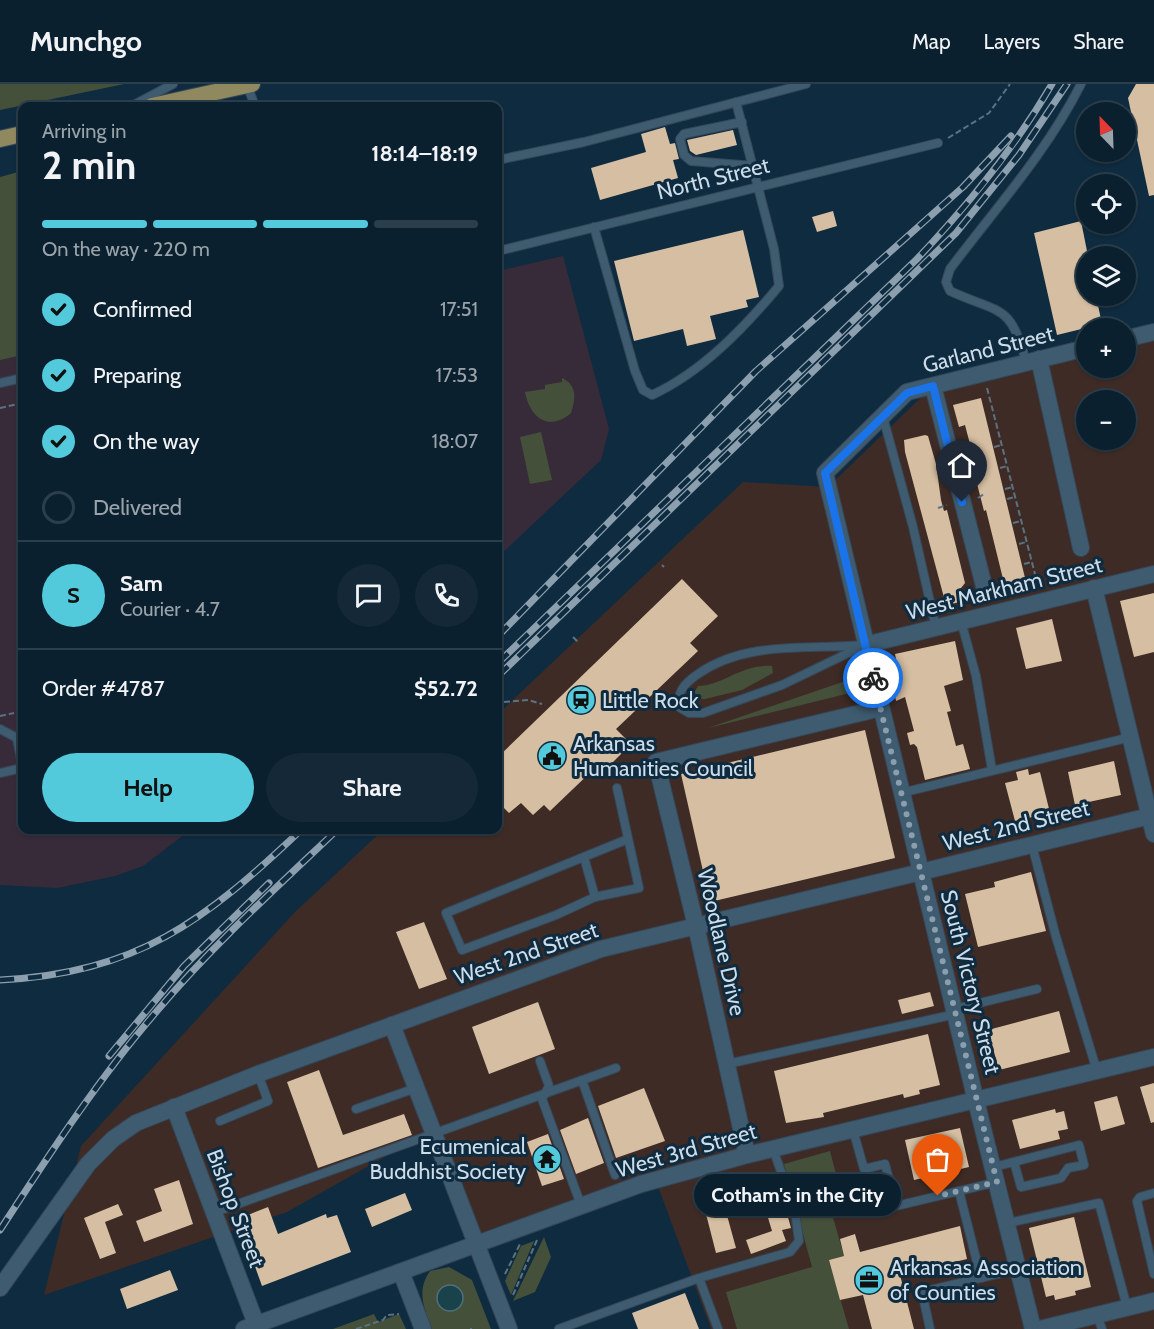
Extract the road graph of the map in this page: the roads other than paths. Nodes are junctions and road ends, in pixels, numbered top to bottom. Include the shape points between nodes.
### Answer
1 (173, 84) edge
2 (249, 84) edge
3 (806, 84) edge
4 (1081, 84) edge
5 (139, 102) edge
6 (170, 102) edge
7 (254, 102) edge
8 (736, 102) junction
9 (742, 122) junction
10 (18, 135) edge
11 (0, 139) edge
12 (938, 143) road end
13 (502, 159) edge
14 (754, 166) junction
15 (759, 185) junction
16 (594, 227) junction
17 (502, 250) edge
18 (1154, 332) edge
19 (1136, 336) edge
20 (1076, 350) edge
21 (1033, 361) junction
22 (18, 379) edge
23 (0, 383) edge
24 (933, 386) junction
25 (883, 417) junction
26 (825, 473) joint
27 (1081, 548) dead end
28 (1154, 574) edge
29 (984, 586) dead end
30 (1094, 588) junction
31 (961, 621) junction
32 (936, 628) junction
33 (865, 645) junction
34 (881, 708) junction
35 (0, 729) edge
36 (1131, 737) junction
37 (18, 744) edge
38 (18, 768) edge
39 (992, 770) junction
40 (0, 773) edge
41 (617, 788) dead end
42 (901, 793) junction
43 (1152, 816) edge
44 (1154, 834) edge
45 (628, 839) junction
46 (1032, 845) junction
47 (585, 857) junction
48 (921, 872) junction
49 (595, 897) junction
50 (696, 926) junction
51 (1037, 989) dead end
52 (956, 1011) junction
53 (392, 1025) junction
54 (1154, 1057) edge
55 (540, 1062) dead end
56 (727, 1064) junction
57 (616, 1068) dead end
58 (1096, 1071) junction
59 (258, 1074) junction
60 (582, 1080) junction
61 (416, 1088) junction
62 (542, 1095) junction
63 (976, 1101) junction
64 (174, 1107) junction
65 (356, 1109) dead end
66 (220, 1121) dead end
67 (853, 1130) junction
68 (434, 1134) junction
69 (773, 1149) junction
70 (747, 1155) junction
71 (1014, 1162) junction
72 (996, 1174) junction
73 (615, 1175) dead end
74 (959, 1191) junction
75 (1154, 1193) edge
76 (581, 1205) junction
77 (213, 1213) junction
78 (1008, 1223) junction
79 (476, 1243) junction
80 (1018, 1269) junction
81 (401, 1272) junction
82 (1154, 1274) edge
83 (699, 1278) junction
84 (981, 1278) junction
85 (0, 1288) edge
86 (1154, 1301) edge
87 (1127, 1307) junction
88 (1100, 1322) edge
89 (253, 1328) edge
90 (423, 1329) edge
91 (508, 1329) edge
92 (559, 1329) edge
93 (718, 1329) edge
94 (930, 1329) edge
95 (1033, 1329) edge
96 (1040, 1329) edge

1 - 5 lane
2 - 6 main road
2 - 7 lane
3 - 8 lane
4 - 21 lane via 1018,183 950,269 946,282 950,291 1003,312 1017,328
8 - 9 lane
8 - 13 lane
9 - 14 lane
9 - 14 lane via 694,130 680,139 681,147 691,161
10 - 11 main road
12 - 15 lane, North Street
14 - 15 lane
15 - 16 lane, North Street
15 - 16 lane via 779,286 759,311 695,370 652,395 643,390 635,371
16 - 17 lane, North Street
18 - 19 street
20 - 21 street, Garland Street
21 - 24 street, Garland Street
21 - 27 street
22 - 23 lane
24 - 25 street, Garland Street via 907,393
24 - 29 street
25 - 26 street, Garland Street
25 - 32 lane
26 - 33 street, South Victory Street
28 - 30 street, West Markham Street
30 - 31 street, West Markham Street
30 - 36 street
31 - 32 street, West Markham Street
31 - 39 lane via 976,676
32 - 33 street, West Markham Street
33 - 33 lane via 743,652 711,665 688,681 678,695 679,707 689,713 703,713 782,685
33 - 34 street, South Victory Street
34 - 42 street, South Victory Street
34 - 50 street, Woodlane Drive via 656,762
35 - 37 lane via 17,738
36 - 39 lane
36 - 43 street
38 - 40 lane
39 - 42 lane
41 - 45 lane
42 - 48 street, South Victory Street
43 - 44 street
43 - 46 street, West 2nd Street
45 - 47 lane
45 - 49 lane via 639,888
46 - 48 street, West 2nd Street
46 - 58 lane
47 - 49 lane
47 - 49 lane via 446,913 462,950
48 - 50 street, West 2nd Street
48 - 52 street, South Victory Street
50 - 53 street, West 2nd Street via 591,952
50 - 56 street, Woodlane Drive
51 - 52 lane
52 - 56 lane
52 - 63 street, South Victory Street
53 - 59 street, West 2nd Street
53 - 61 street
54 - 58 street, West 3rd Street
55 - 62 lane via 549,1086
56 - 70 street, Woodlane Drive
57 - 60 lane
58 - 63 street, West 3rd Street
59 - 64 street, West 2nd Street
59 - 66 lane via 268,1101
60 - 62 lane
60 - 73 lane
61 - 65 lane
61 - 68 street
62 - 68 lane
62 - 76 lane
63 - 67 street, West 3rd Street
63 - 72 street, South Victory Street
64 - 77 street, Bishop Street
64 - 85 street, West 2nd Street via 136,1122 100,1151
67 - 69 street, West 3rd Street
67 - 74 lane via 864,1168 885,1164 896,1206
68 - 77 lane
68 - 79 street
69 - 70 street, West 3rd Street
69 - 83 lane via 795,1211 799,1241 790,1252
70 - 76 street, West 3rd Street
71 - 71 lane via 1079,1144 1084,1165 1068,1168 1061,1178 1021,1187
71 - 72 lane
72 - 74 lane
72 - 78 street, South Victory Street
74 - 84 lane
75 - 82 lane via 1137,1201
76 - 79 street, West 3rd Street
77 - 89 street, Bishop Street
78 - 80 street, South Victory Street
78 - 87 lane via 1099,1203
79 - 81 street, West 3rd Street
79 - 91 street
80 - 84 lane
80 - 95 street, South Victory Street
81 - 89 street, West 3rd Street
81 - 90 street
83 - 92 lane
83 - 93 lane
84 - 94 lane via 922,1292
86 - 87 street
87 - 88 street
88 - 96 street

